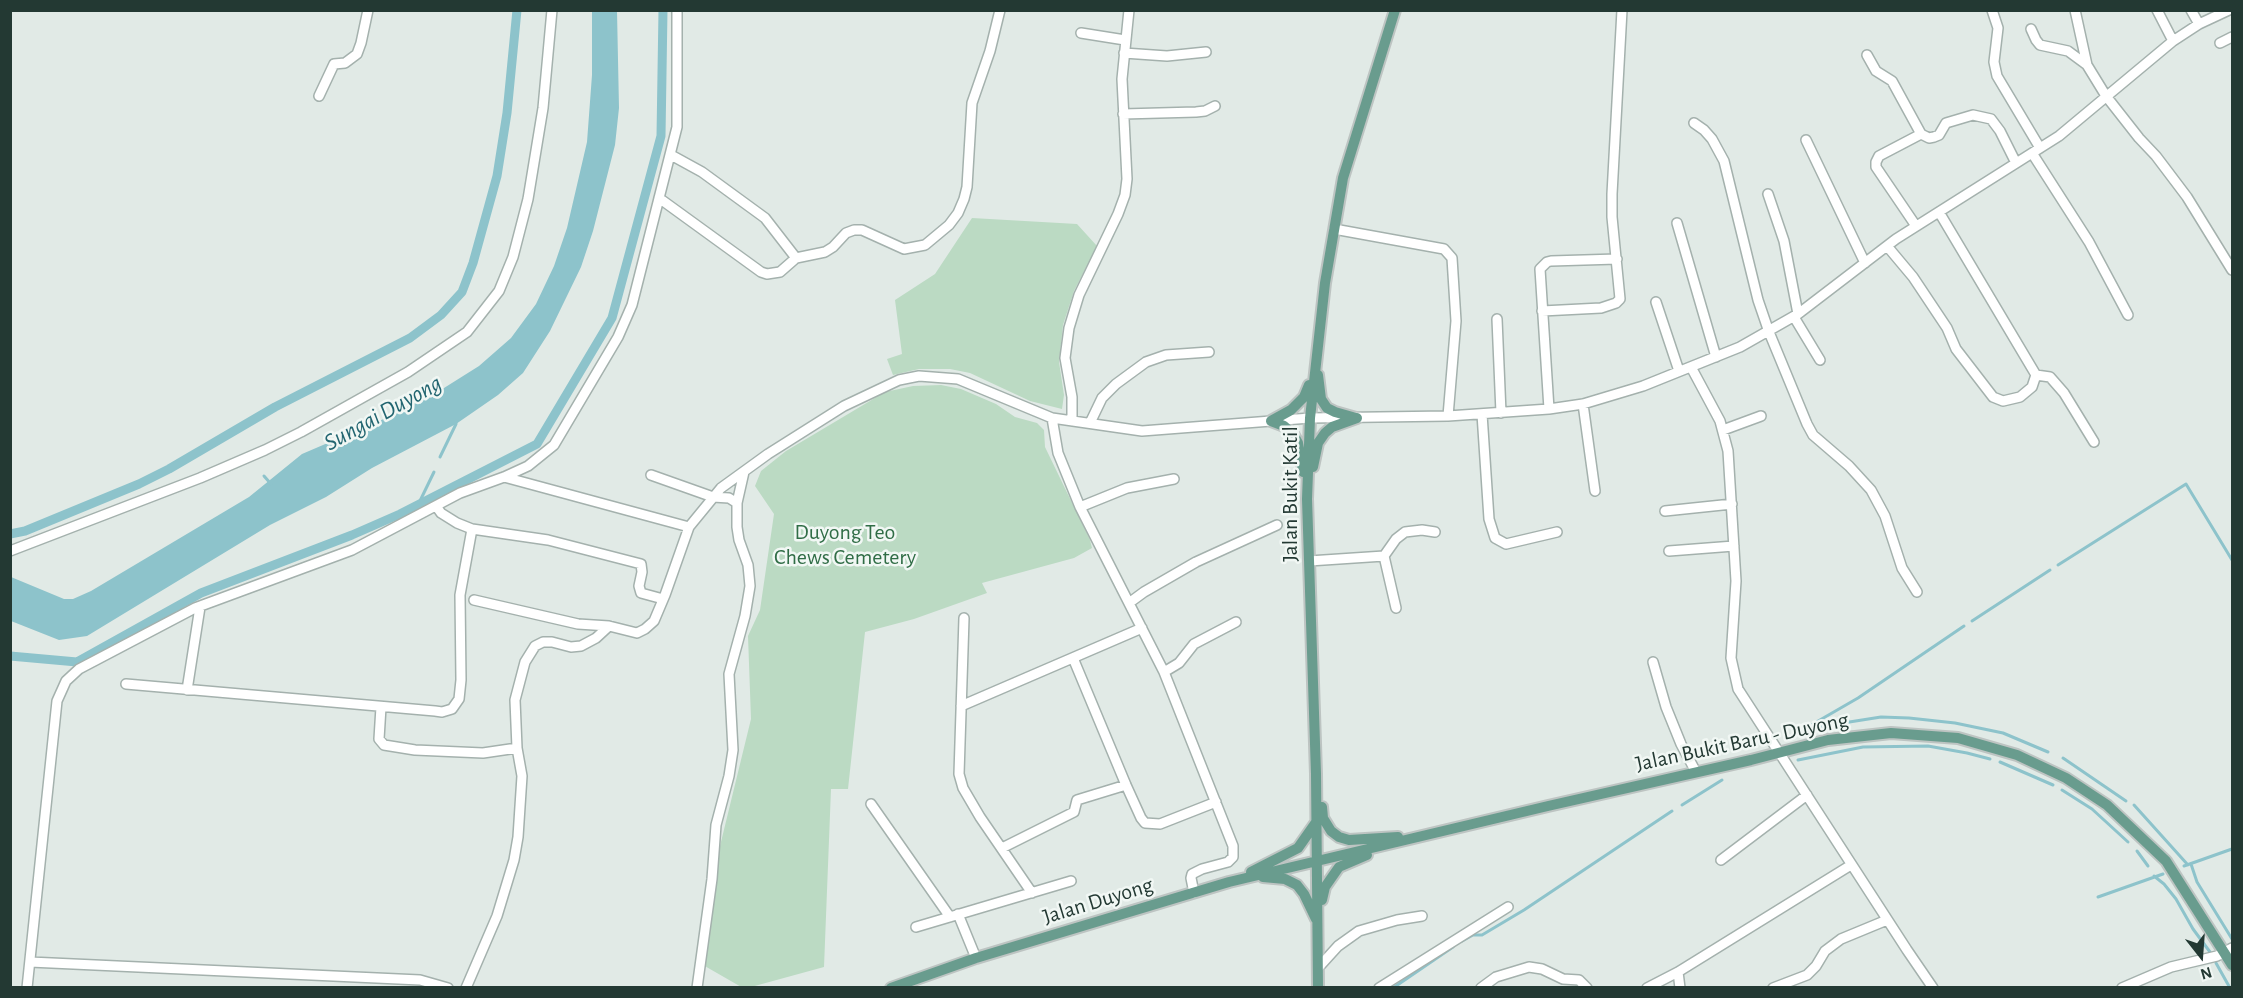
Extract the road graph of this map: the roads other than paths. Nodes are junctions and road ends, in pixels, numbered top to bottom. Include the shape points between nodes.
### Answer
1 (368, 10) edge
2 (552, 10) edge
3 (677, 10) edge
4 (1000, 10) edge
5 (1129, 10) edge
6 (1395, 10) edge
7 (1622, 10) edge
8 (1992, 10) edge
9 (2075, 10) edge
10 (2157, 10) edge
11 (2191, 10) edge
12 (2231, 11) edge
13 (2199, 24) junction
14 (2031, 29) dead end
15 (1081, 33) dead end
16 (2232, 38) edge
17 (1125, 40) junction
18 (2173, 41) junction
19 (2220, 43) dead end
20 (1206, 52) dead end
21 (1124, 53) junction
22 (1866, 55) dead end
23 (2087, 65) junction
24 (319, 96) dead end
25 (2106, 96) junction
26 (1215, 106) dead end
27 (1123, 114) junction
28 (1694, 123) dead end
29 (1921, 134) junction
30 (1806, 140) dead end
31 (2036, 150) junction
32 (670, 155) junction
33 (2016, 163) junction
34 (1768, 194) dead end
35 (659, 198) junction
36 (1939, 212) junction
37 (1677, 223) dead end
38 (1916, 226) junction
39 (1334, 229) junction
40 (1887, 246) junction
41 (796, 258) junction
42 (1617, 260) junction
43 (1865, 263) junction
44 (2232, 270) edge
45 (1656, 302) dead end
46 (1542, 311) junction
47 (2128, 315) dead end
48 (1796, 316) junction
49 (1497, 319) dead end
50 (1769, 332) junction
51 (1209, 352) dead end
52 (1316, 354) junction
53 (1716, 357) junction
54 (1820, 360) dead end
55 (1691, 366) junction
56 (1679, 371) junction
57 (1314, 375) junction
58 (2036, 375) junction
59 (1583, 404) junction
60 (1549, 409) junction
61 (1501, 412) junction
62 (1482, 414) junction
63 (1448, 416) junction
64 (1761, 416) dead end
65 (1052, 418) junction
66 (1310, 418) junction
67 (1357, 418) junction
68 (1072, 421) junction
69 (1271, 421) junction
70 (1090, 423) junction
71 (1723, 430) junction
72 (2094, 442) dead end
73 (744, 472) junction
74 (651, 475) dead end
75 (504, 477) junction
76 (1174, 479) dead end
77 (1595, 491) dead end
78 (713, 497) junction
79 (1307, 499) junction
80 (737, 503) junction
81 (1732, 504) junction
82 (436, 506) junction
83 (1080, 507) junction
84 (1665, 511) dead end
85 (1277, 525) dead end
86 (689, 527) junction
87 (472, 529) junction
88 (1435, 532) dead end
89 (1557, 532) dead end
90 (1734, 546) junction
91 (10, 551) edge
92 (1669, 551) dead end
93 (1384, 556) junction
94 (1309, 561) junction
95 (1917, 592) dead end
96 (663, 599) junction
97 (474, 600) dead end
98 (1130, 603) junction
99 (200, 606) junction
100 (1396, 608) dead end
101 (964, 618) dead end
102 (1236, 622) dead end
103 (609, 626) junction
104 (1142, 628) junction
105 (1073, 658) junction
106 (1653, 662) dead end
107 (1164, 672) junction
108 (126, 684) dead end
109 (187, 690) junction
110 (381, 706) junction
111 (961, 706) junction
112 (517, 748) junction
113 (1779, 752) junction
114 (1696, 772) junction
115 (1316, 774) junction
116 (1126, 785) junction
117 (1807, 795) junction
118 (1216, 802) junction
119 (871, 804) dead end
120 (1317, 821) junction
121 (1427, 836) junction
122 (1002, 848) junction
123 (1721, 860) dead end
124 (1318, 861) junction
125 (1851, 865) junction
126 (1254, 876) junction
127 (1071, 881) dead end
128 (1229, 882) junction
129 (1032, 893) junction
130 (1194, 893) junction
131 (1508, 907) dead end
132 (954, 916) junction
133 (1422, 916) dead end
134 (1887, 920) junction
135 (1317, 921) junction
136 (916, 927) dead end
137 (2229, 950) edge
138 (976, 958) junction
139 (30, 962) junction
140 (2232, 965) edge
141 (1318, 968) junction
142 (1678, 972) junction
143 (27, 987) edge
144 (448, 987) edge
145 (466, 987) edge
146 (697, 987) edge
147 (891, 987) edge
148 (1318, 987) edge
149 (1379, 987) edge
150 (1480, 987) edge
151 (1587, 987) edge
152 (1647, 987) edge
153 (1680, 987) edge
154 (1773, 987) edge
155 (1933, 987) edge
156 (2122, 987) edge

1 - 24 street via 357,54 345,63 334,64
2 - 91 street via 541,119 528,199 513,256 499,291 467,332 408,372 265,450
3 - 32 street via 679,110
4 - 41 street via 972,103 967,187 950,225 916,249 904,249 854,230 825,252
5 - 17 street
6 - 39 main road, Jalan Bukit Katil via 1343,178
7 - 42 street via 1612,194
8 - 31 street via 1998,28 1994,62 1997,76
9 - 23 street
10 - 18 street
11 - 13 street
12 - 13 street
13 - 18 street
14 - 23 street via 2040,45 2060,47
15 - 17 street
16 - 19 street
17 - 21 street
18 - 25 street
20 - 21 street via 1167,56
21 - 27 street
22 - 29 street via 1876,71 1892,81
23 - 25 street
25 - 31 street
25 - 44 street via 2187,197
26 - 27 street via 1196,112
27 - 68 street via 1125,195 1079,295 1069,328 1065,358
28 - 50 street via 1712,139 1724,161
29 - 33 street via 1934,137 1946,123 1973,115 1991,119
29 - 38 street via 1879,156 1876,162
30 - 43 street
31 - 33 street
31 - 47 street
32 - 35 street
32 - 41 street via 702,172 765,218
33 - 36 street
34 - 48 street via 1784,241
35 - 41 street via 761,272 780,272
35 - 75 street via 632,305 618,337 554,445 528,466
36 - 38 street
36 - 58 street
37 - 53 street
38 - 40 street
39 - 52 main road, Jalan Bukit Katil
39 - 63 street via 1444,249 1452,258 1456,321
40 - 43 street
40 - 58 street via 1993,397 2003,401 2020,397 2032,387
42 - 46 street via 1621,294 1616,303 1601,308
42 - 46 street via 1551,261 1542,265
43 - 48 street
45 - 56 street
46 - 60 street
48 - 50 street
48 - 54 street
49 - 61 street
50 - 53 street
50 - 95 street via 1813,435 1871,489 1885,516 1900,562
51 - 70 street via 1166,355 1146,362 1101,398
52 - 57 main road, Jalan Bukit Katil
52 - 67 main road via 1321,399 1327,408
53 - 55 street
55 - 56 street
55 - 71 street
56 - 59 street
57 - 66 main road, Jalan Bukit Katil
57 - 69 main road via 1304,397
58 - 72 street via 2050,377 2064,393
59 - 60 street
59 - 77 street
60 - 61 street
61 - 62 street
62 - 63 street
62 - 89 street via 1489,519 1495,538 1512,543
63 - 67 street
64 - 71 street
65 - 68 street
65 - 73 street via 958,379 919,376 899,380 844,406
65 - 83 street via 1058,453
66 - 67 street
66 - 69 street
66 - 79 main road, Jalan Bukit Katil
67 - 79 main road via 1332,428 1318,443
68 - 70 street
69 - 70 street via 1142,431
69 - 79 main road via 1284,426 1298,443
71 - 81 street
73 - 78 street
73 - 80 street
74 - 78 street
75 - 82 street
75 - 86 street
76 - 83 street via 1127,488
78 - 80 street
78 - 86 street
79 - 94 main road, Jalan Bukit Katil
80 - 146 street via 738,533 750,586 729,674 733,750 716,825
81 - 84 street
81 - 90 street
82 - 87 street via 441,513
82 - 99 street via 352,550
83 - 98 street
85 - 98 street via 1196,562
86 - 96 street
87 - 96 street via 548,540 641,564 641,593
87 - 110 street via 460,595 459,699 452,709 442,712
88 - 93 street via 1406,532
90 - 92 street
90 - 113 street via 1734,674 1738,689
93 - 94 street
93 - 100 street
94 - 115 main road, Jalan Bukit Katil
96 - 103 street via 654,621 645,629 637,633
97 - 103 street via 578,624
98 - 104 street
99 - 109 street
99 - 139 street via 80,669 60,690
101 - 111 street
102 - 107 street via 1194,644 1179,663
103 - 112 street via 581,646 543,642 530,652 515,700
104 - 105 street
104 - 107 street
105 - 111 street
105 - 116 street
106 - 114 street via 1666,707
107 - 118 street
108 - 109 street
109 - 110 street
110 - 112 street via 379,739 384,745 483,753
111 - 122 street via 959,774 963,788
112 - 145 street via 522,776 514,860 497,916
113 - 114 main road, Jalan Bukit Baru - Duyong
113 - 117 street
113 - 137 main road, Jalan Bukit Baru - Duyong via 1828,740 1891,734 1958,738 2017,755 2066,778 2107,805 2136,831 2166,861
114 - 121 main road, Jalan Bukit Baru - Duyong
115 - 120 main road, Jalan Bukit Katil
115 - 121 main road via 1323,818 1340,837 1349,840
116 - 118 street via 1145,823 1160,824
116 - 122 street via 1077,800 1074,812
117 - 123 street
117 - 125 street
118 - 130 street via 1233,846 1233,857 1192,874
119 - 132 street
120 - 124 main road, Jalan Bukit Katil
120 - 128 main road via 1298,848
121 - 124 main road, Jalan Bukit Baru - Duyong
121 - 135 main road via 1338,867 1325,887
122 - 129 street
124 - 126 main road, Jalan Duyong
124 - 135 main road, Jalan Bukit Katil
125 - 134 street
125 - 142 street
126 - 128 main road, Jalan Duyong
126 - 135 main road via 1285,879 1297,885
127 - 129 street
128 - 130 main road, Jalan Duyong
129 - 132 street
130 - 138 main road, Jalan Duyong
131 - 149 street
132 - 136 street
132 - 138 street
133 - 141 street via 1359,931
134 - 154 street via 1841,939 1825,951 1807,975
134 - 155 street
135 - 141 main road, Jalan Bukit Katil
137 - 140 main road, Jalan Bukit Baru - Duyong
137 - 156 street
138 - 147 main road, Jalan Duyong
139 - 143 street
139 - 144 street via 420,980
141 - 148 main road, Jalan Bukit Katil
142 - 152 street
142 - 153 street
150 - 151 street via 1496,977 1529,967 1563,979 1579,980

